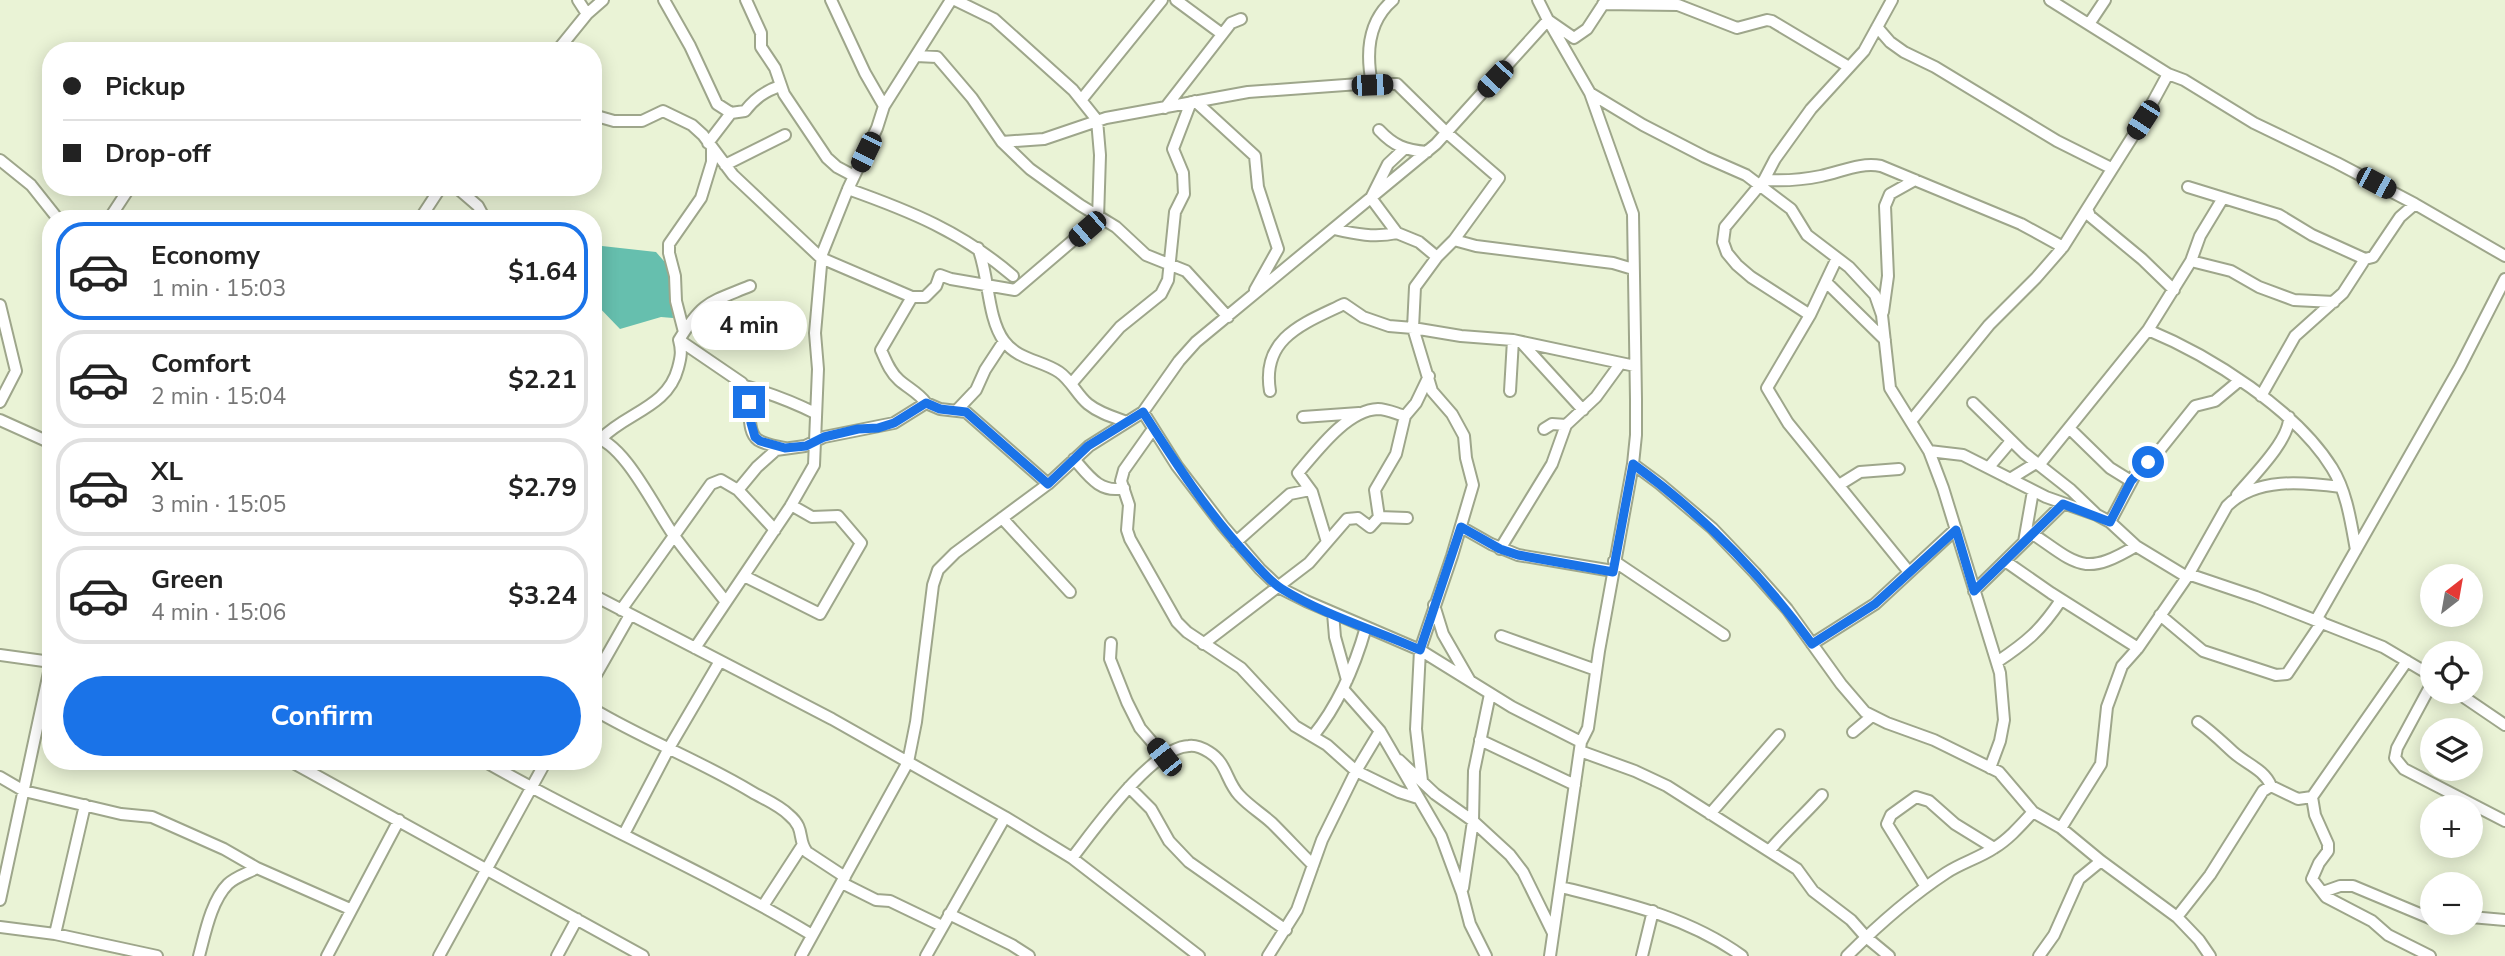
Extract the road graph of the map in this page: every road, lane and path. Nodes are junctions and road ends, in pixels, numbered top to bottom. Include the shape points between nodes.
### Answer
1 (578, 0) edge
2 (603, 0) edge
3 (664, 0) edge
4 (746, 0) edge
5 (831, 0) edge
6 (953, 0) edge
7 (1162, 0) edge
8 (1176, 0) edge
9 (1393, 0) edge
10 (1538, 0) edge
11 (1892, 0) edge
12 (2050, 0) edge
13 (2105, 0) edge
14 (1604, 2) edge
15 (587, 14) junction
16 (1241, 19) dead end
17 (1548, 20) junction
18 (2089, 24) junction
19 (1877, 27) junction
20 (1222, 34) junction
21 (564, 42) edge
22 (916, 57) junction
23 (1849, 67) junction
24 (2168, 74) junction
25 (1372, 85) junction
26 (780, 86) junction
27 (1590, 93) junction
28 (1082, 99) junction
29 (1193, 102) junction
30 (884, 106) junction
31 (1165, 108) junction
32 (731, 113) junction
33 (602, 118) edge
34 (1097, 120) junction
35 (1379, 130) dead end
36 (1447, 134) junction
37 (785, 135) dead end
38 (1002, 142) junction
39 (710, 146) junction
40 (1404, 149) junction
41 (1427, 152) junction
42 (0, 160) edge
43 (725, 165) junction
44 (2111, 168) junction
45 (854, 176) junction
46 (1915, 180) junction
47 (1762, 183) junction
48 (2188, 187) dead end
49 (848, 188) junction
50 (466, 196) edge
51 (1371, 198) junction
52 (2222, 198) junction
53 (2415, 204) junction
54 (51, 210) edge
55 (480, 210) edge
56 (2088, 211) junction
57 (1098, 216) junction
58 (1334, 229) junction
59 (1397, 233) junction
60 (1454, 240) junction
61 (2063, 247) junction
62 (978, 248) junction
63 (2505, 256) edge
64 (1437, 257) junction
65 (821, 258) junction
66 (1837, 258) junction
67 (2365, 258) junction
68 (2191, 261) junction
69 (1169, 264) junction
70 (1633, 269) junction
71 (1013, 276) dead end
72 (2505, 279) edge
73 (1826, 282) junction
74 (989, 285) junction
75 (750, 286) dead end
76 (2174, 290) junction
77 (1252, 296) junction
78 (912, 297) junction
79 (2334, 302) junction
80 (0, 305) edge
81 (1810, 315) junction
82 (1882, 315) junction
83 (1228, 317) junction
84 (1413, 328) junction
85 (2148, 330) junction
86 (682, 336) junction
87 (1885, 340) junction
88 (1004, 341) junction
89 (1517, 341) junction
90 (1620, 364) junction
91 (1634, 366) junction
92 (1429, 376) junction
93 (2239, 381) junction
94 (1071, 384) junction
95 (745, 386) junction
96 (1270, 391) dead end
97 (1510, 391) dead end
98 (2262, 396) junction
99 (0, 402) edge
100 (926, 403) junction
101 (1973, 403) dead end
102 (957, 410) junction
103 (1583, 410) junction
104 (1143, 412) junction
105 (815, 413) junction
106 (1361, 413) junction
107 (1405, 416) junction
108 (1303, 417) dead end
109 (2289, 417) junction
110 (0, 420) edge
111 (1911, 421) junction
112 (1127, 422) junction
113 (1566, 425) junction
114 (2069, 428) junction
115 (1153, 429) junction
116 (1544, 429) dead end
117 (602, 433) edge
118 (42, 439) edge
119 (815, 441) junction
120 (2011, 441) junction
121 (602, 442) edge
122 (785, 448) junction
123 (1929, 451) junction
124 (1074, 459) junction
125 (1633, 464) junction
126 (2037, 464) junction
127 (1989, 467) junction
128 (1899, 469) dead end
129 (2010, 479) junction
130 (2131, 481) junction
131 (1048, 484) junction
132 (1839, 485) junction
133 (2341, 486) junction
134 (1124, 488) junction
135 (738, 490) junction
136 (1310, 490) junction
137 (2034, 491) junction
138 (2235, 498) junction
139 (2063, 504) junction
140 (791, 505) junction
141 (2097, 515) junction
142 (1379, 517) junction
143 (1002, 518) junction
144 (1407, 518) dead end
145 (2110, 522) junction
146 (1461, 527) junction
147 (775, 530) junction
148 (1956, 530) junction
149 (673, 535) junction
150 (2029, 538) junction
151 (1236, 542) junction
152 (1327, 542) junction
153 (2136, 546) junction
154 (1500, 549) junction
155 (2356, 550) junction
156 (2005, 561) junction
157 (1613, 566) junction
158 (1909, 572) junction
159 (744, 576) junction
160 (2188, 576) junction
161 (1280, 588) junction
162 (1974, 591) junction
163 (1070, 592) dead end
164 (602, 600) edge
165 (2061, 600) junction
166 (726, 602) junction
167 (1434, 605) junction
168 (625, 612) junction
169 (1332, 613) junction
170 (2160, 615) junction
171 (2319, 621) junction
172 (1366, 627) junction
173 (1724, 635) dead end
174 (1501, 636) dead end
175 (1111, 643) dead end
176 (1203, 644) junction
177 (1812, 644) junction
178 (695, 648) junction
179 (2138, 648) junction
180 (1420, 650) junction
181 (0, 655) edge
182 (42, 661) edge
183 (602, 661) edge
184 (720, 661) junction
185 (2407, 661) junction
186 (1997, 662) junction
187 (2420, 669) edge
188 (1596, 670) junction
189 (1472, 684) junction
190 (1345, 685) junction
191 (1490, 694) junction
192 (2421, 704) edge
193 (2474, 704) edge
194 (602, 714) edge
195 (42, 715) edge
196 (1872, 716) junction
197 (2198, 722) dead end
198 (2505, 725) edge
199 (1380, 731) junction
200 (1853, 732) dead end
201 (1779, 735) dead end
202 (1313, 736) junction
203 (1480, 740) junction
204 (1581, 746) junction
205 (669, 748) junction
206 (1164, 757) junction
207 (1394, 757) junction
208 (908, 762) junction
209 (1990, 768) junction
210 (307, 770) edge
211 (499, 770) edge
212 (541, 770) edge
213 (1356, 771) junction
214 (0, 777) edge
215 (1422, 781) junction
216 (1575, 785) junction
217 (2272, 786) junction
218 (1129, 787) junction
219 (530, 788) junction
220 (24, 791) junction
221 (1822, 795) dead end
222 (2312, 797) junction
223 (1418, 798) junction
224 (85, 805) junction
225 (2033, 812) junction
226 (1710, 814) junction
227 (1005, 817) junction
228 (399, 820) junction
229 (1473, 821) junction
230 (2505, 821) edge
231 (2061, 828) junction
232 (624, 834) junction
233 (802, 846) junction
234 (1994, 848) junction
235 (1769, 851) junction
236 (1072, 858) junction
237 (2101, 861) junction
238 (1313, 865) junction
239 (257, 868) junction
240 (488, 869) junction
241 (844, 880) junction
242 (1561, 887) junction
243 (1926, 887) junction
244 (1462, 892) junction
245 (2323, 892) junction
246 (0, 898) edge
247 (763, 906) junction
248 (351, 909) junction
249 (1653, 912) junction
250 (949, 914) junction
251 (2420, 914) edge
252 (2176, 917) junction
253 (2483, 918) edge
254 (577, 919) junction
255 (2505, 920) edge
256 (942, 926) junction
257 (0, 927) edge
258 (1286, 930) junction
259 (1553, 933) junction
260 (55, 934) junction
261 (812, 935) junction
262 (1866, 937) junction
263 (157, 956) edge
264 (199, 956) edge
265 (327, 956) edge
266 (439, 956) edge
267 (556, 956) edge
268 (643, 956) edge
269 (801, 956) edge
270 (926, 956) edge
271 (1029, 956) edge
272 (1199, 956) edge
273 (1268, 956) edge
274 (1486, 956) edge
275 (1550, 956) edge
276 (1642, 956) edge
277 (1742, 956) edge
278 (1847, 956) edge
279 (1889, 956) edge
280 (2039, 956) edge
281 (2210, 956) edge
282 (2430, 956) edge

1 - 15 street
2 - 15 street
3 - 32 street via 711,95
4 - 26 street
5 - 30 street
6 - 22 street
6 - 28 street via 994,19
7 - 28 street
8 - 20 street
9 - 25 street via 1380,12 1370,40
10 - 17 street
11 - 19 street
12 - 18 street
13 - 18 street
14 - 17 street via 1587,29 1574,38
14 - 23 street via 1678,5 1737,28 1772,21
15 - 21 street
16 - 20 street
17 - 27 street
17 - 36 street
18 - 24 street
19 - 23 street
19 - 44 street via 1904,52
20 - 31 street
22 - 30 street
22 - 38 street via 937,57
23 - 47 street via 1803,120
24 - 44 street
24 - 53 street
25 - 29 street via 1248,92
25 - 36 street via 1397,84
26 - 32 street via 755,99 745,111
26 - 45 street via 827,158
27 - 47 street via 1643,125
27 - 70 street via 1633,214
28 - 34 street
29 - 31 street
29 - 69 street via 1172,149 1183,173 1184,194 1175,212
29 - 77 street via 1255,156 1258,187 1278,249
30 - 45 street
31 - 34 street
32 - 39 street
33 - 39 street via 642,121 663,111 692,125
34 - 38 street via 1044,139
34 - 57 street
35 - 40 street
36 - 41 street
36 - 60 street via 1499,178
37 - 43 street
38 - 57 street via 1030,169
39 - 43 street
39 - 86 street via 712,162 701,198 669,244
40 - 41 street
40 - 51 street via 1388,164
41 - 51 street
42 - 54 street via 32,185
43 - 65 street
44 - 56 street
45 - 49 street
46 - 47 street via 1872,164 1818,177
46 - 61 street via 2021,223
46 - 82 street via 1886,199 1888,276
47 - 66 street via 1791,209 1807,235
47 - 81 street via 1726,227 1723,242 1727,253 1751,277
48 - 52 street
49 - 62 street via 927,219
49 - 65 street
50 - 55 street
51 - 58 street
51 - 59 street
52 - 67 street via 2279,215
52 - 68 street
53 - 63 street
53 - 67 street via 2400,217 2373,257
56 - 61 street
56 - 76 street
57 - 69 street via 1146,255
57 - 74 street via 1014,290
58 - 59 street via 1356,235
58 - 77 street
59 - 64 street via 1419,242
60 - 64 street
60 - 70 street via 1613,262
61 - 111 street via 1989,325
62 - 71 street
62 - 74 street
64 - 84 street via 1415,287
65 - 78 street
65 - 105 street
66 - 73 street
66 - 82 street via 1875,295
67 - 79 street
68 - 76 street
68 - 79 street via 2231,271 2294,300
69 - 83 street via 1186,271
69 - 94 street via 1161,293 1120,327
70 - 91 street
72 - 155 street
73 - 81 street
73 - 87 street
74 - 78 street via 940,275 925,297
74 - 88 street
75 - 86 street via 708,303
76 - 85 street
77 - 83 street
78 - 100 street via 881,350 897,378
79 - 98 street via 2295,336
80 - 99 street via 16,370
81 - 132 street via 1768,388 1788,423
82 - 87 street
83 - 104 street via 1179,361
84 - 89 street
84 - 92 street
84 - 96 street via 1375,323 1344,304 1285,336 1270,367
85 - 93 street via 2178,342
85 - 114 street
86 - 95 street
86 - 117 street via 676,377 669,388 647,408
87 - 111 street via 1888,380
88 - 94 street via 1030,361 1060,372
88 - 102 street via 976,390
89 - 90 street
89 - 97 street
89 - 103 street
90 - 91 street
90 - 103 street
91 - 125 street
92 - 107 street
92 - 146 street via 1432,391 1464,436 1473,485
93 - 98 street
93 - 130 street via 2215,401 2195,406
94 - 112 street via 1087,403
95 - 105 street
95 - 122 street via 755,437
98 - 109 street
100 - 102 street
100 - 119 street via 894,423
101 - 120 street
102 - 131 street via 966,412
103 - 113 street
104 - 112 street
104 - 115 street
105 - 119 street
106 - 107 street via 1380,409
106 - 108 street
106 - 136 street via 1333,434 1298,473
107 - 142 street via 1396,454 1375,490
109 - 133 street via 2314,443
109 - 138 street via 2274,451
110 - 118 street
111 - 123 street
112 - 124 street
113 - 116 street
113 - 154 street via 1552,464
114 - 126 street
114 - 130 street
115 - 134 street via 1124,470
115 - 151 street
119 - 122 street
119 - 140 street via 814,465
120 - 126 street
120 - 127 street
121 - 149 street via 634,471
122 - 135 street via 767,457
123 - 127 street via 1963,455
123 - 148 street
124 - 131 street
124 - 134 street via 1105,489
125 - 157 street
125 - 177 street via 1712,528 1780,601
126 - 129 street
126 - 141 street
127 - 129 street
128 - 132 street via 1860,472
129 - 137 street
130 - 145 street
131 - 143 street
132 - 158 street
133 - 138 street via 2302,482 2267,486
133 - 155 street
134 - 176 street via 1130,539 1177,622
135 - 147 street
135 - 149 street via 721,480 711,484
136 - 151 street via 1290,494
136 - 152 street
137 - 139 street
137 - 150 street
138 - 160 street via 2218,519
139 - 141 street
139 - 150 street
140 - 147 street
140 - 159 street via 812,517 838,516 860,543 820,614
141 - 145 street
142 - 144 street
142 - 152 street via 1370,527 1358,518 1347,519
143 - 163 street
143 - 208 street via 938,570
145 - 153 street
146 - 154 street
146 - 167 street
147 - 159 street
148 - 158 street
148 - 162 street
149 - 166 street
149 - 168 street
150 - 153 street via 2087,565 2099,565
150 - 156 street
151 - 161 street
152 - 161 street
153 - 160 street
154 - 157 street via 1559,564
155 - 171 street
156 - 162 street
156 - 165 street
157 - 173 street
157 - 188 street
158 - 177 street via 1875,604
159 - 166 street
160 - 170 street
160 - 171 street
161 - 169 street
161 - 176 street
162 - 186 street
164 - 168 street
165 - 179 street
165 - 186 street via 2025,644
166 - 178 street
167 - 180 street
167 - 189 street via 1444,635
168 - 178 street
168 - 183 street
169 - 172 street
169 - 190 street
170 - 171 street via 2203,651 2276,675 2287,674
170 - 179 street
171 - 185 street via 2383,646
172 - 180 street
172 - 190 street
174 - 188 street
175 - 206 street via 1110,659 1133,715
176 - 202 street via 1235,663 1295,726
177 - 196 street
178 - 184 street
179 - 231 street via 2122,666 2107,707 2101,764
180 - 189 street
180 - 215 street via 1416,722
181 - 182 street
184 - 205 street
184 - 208 street
185 - 187 street
185 - 222 street
186 - 209 street via 2004,720
188 - 204 street
189 - 191 street
190 - 199 street
190 - 202 street
191 - 203 street
191 - 204 street
192 - 230 street via 2397,748 2398,763
193 - 198 street
194 - 205 street
195 - 220 street
196 - 200 street
196 - 209 street
197 - 217 street via 2267,776
199 - 207 street
199 - 213 street
201 - 226 street
202 - 213 street
203 - 216 street
203 - 229 street via 1472,786
204 - 216 street
204 - 226 street via 1667,786
205 - 232 street
205 - 233 street via 790,815 800,827
206 - 218 street
206 - 238 street via 1190,745 1212,754 1239,795
207 - 215 street
207 - 223 street
208 - 227 street
208 - 241 street
209 - 225 street via 2007,780
210 - 228 street
211 - 219 street
212 - 219 street
213 - 223 street
213 - 238 street
214 - 220 street
215 - 229 street
216 - 242 street
217 - 222 street via 2298,799
217 - 252 street via 2263,791 2210,875
218 - 236 street
218 - 258 street via 1152,809 1170,841 1189,862
219 - 232 street
219 - 240 street
220 - 224 street
220 - 246 street
221 - 235 street
222 - 245 street via 2328,844 2312,879
223 - 244 street via 1441,836
224 - 239 street via 152,817
224 - 260 street
225 - 231 street
225 - 234 street
226 - 235 street
227 - 236 street
227 - 250 street
228 - 240 street
228 - 248 street
229 - 244 street
229 - 259 street via 1523,872
231 - 237 street
232 - 247 street
233 - 241 street
233 - 247 street
234 - 243 street
234 - 243 street via 1929,801 1916,797 1891,815 1888,824
235 - 262 street via 1797,869 1813,891
236 - 272 street
237 - 252 street
237 - 280 street via 2079,879 2054,935
238 - 258 street
239 - 248 street
239 - 264 street via 225,888
240 - 254 street
240 - 266 street
241 - 256 street via 876,900 890,901
241 - 261 street
242 - 249 street
242 - 259 street
243 - 262 street
244 - 274 street via 1470,924
245 - 251 street via 2353,886
245 - 282 street via 2388,935
247 - 261 street
248 - 265 street
249 - 276 street
249 - 277 street via 1702,931
250 - 256 street
250 - 271 street
252 - 281 street
253 - 255 street
254 - 267 street
254 - 268 street
256 - 270 street
257 - 260 street
258 - 273 street
259 - 275 street
260 - 263 street
261 - 269 street
262 - 278 street
262 - 279 street

